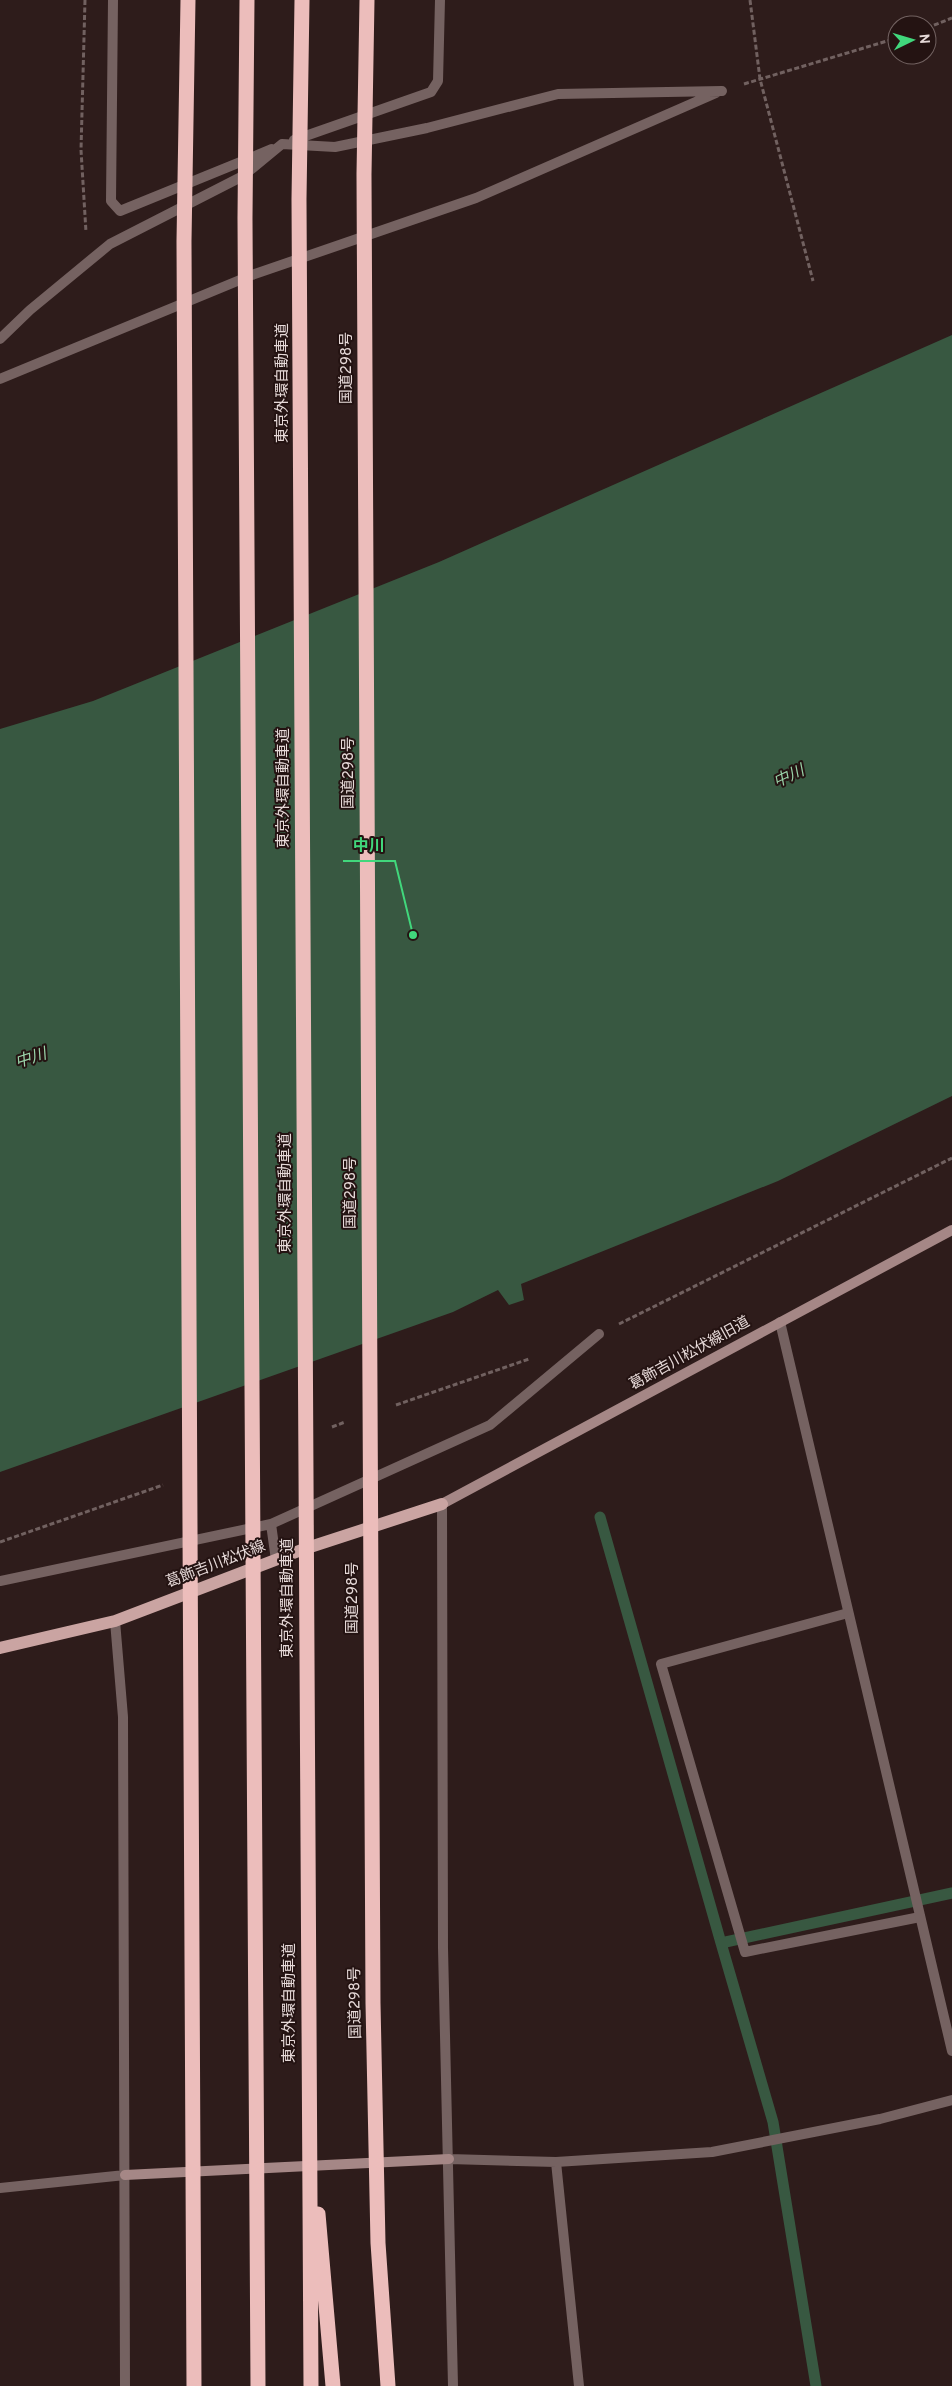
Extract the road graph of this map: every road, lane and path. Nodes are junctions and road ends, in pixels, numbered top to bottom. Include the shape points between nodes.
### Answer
1 (85, 0) edge
2 (113, 0) edge
3 (188, 0) edge
4 (247, 0) edge
5 (302, 0) edge
6 (367, 0) edge
7 (440, 0) edge
8 (750, 0) edge
9 (952, 18) edge
10 (937, 24) edge
11 (887, 41) edge
12 (760, 79) junction
13 (722, 91) junction
14 (282, 144) junction
15 (88, 262) junction
16 (814, 281) dead end
17 (0, 339) edge
18 (0, 379) edge
19 (952, 1158) edge
20 (952, 1230) edge
21 (780, 1322) junction
22 (599, 1334) joint
23 (534, 1357) dead end
24 (393, 1406) dead end
25 (346, 1422) dead end
26 (328, 1428) dead end
27 (168, 1483) dead end
28 (442, 1504) junction
29 (271, 1524) junction
30 (0, 1542) edge
31 (276, 1560) junction
32 (0, 1581) edge
33 (848, 1613) junction
34 (115, 1621) junction
35 (0, 1648) edge
36 (920, 1917) junction
37 (952, 2051) edge
38 (308, 2096) junction
39 (952, 2100) edge
40 (449, 2159) junction
41 (556, 2162) junction
42 (125, 2175) junction
43 (0, 2188) edge
44 (125, 2386) edge
45 (194, 2386) edge
46 (258, 2386) edge
47 (311, 2386) edge
48 (333, 2386) edge
49 (388, 2386) edge
50 (453, 2386) edge
51 (579, 2386) edge

1 - 15 path via 81,150
2 - 14 street via 111,201 120,211
3 - 45 highway, bridge via 184,241
4 - 46 highway, bridge via 245,238
5 - 38 highway, 東京外環自動車道, bridge via 299,219
6 - 49 highway, 国道298号, bridge via 364,174 373,2004 378,2243
7 - 14 street via 438,81 431,92
8 - 12 path
9 - 10 path
11 - 12 path
12 - 13 path
12 - 16 path
13 - 14 street via 558,94 427,128 335,147
13 - 18 street via 476,198 252,275
14 - 15 street via 243,176 110,244
15 - 17 street
19 - 22 path
20 - 21 street, 葛飾吉川松伏線旧道
21 - 28 street, 葛飾吉川松伏線旧道
21 - 33 street
22 - 29 street via 490,1425
23 - 24 path
25 - 26 path
27 - 30 path
28 - 31 main road, 葛飾吉川松伏線
28 - 40 street via 443,1948
29 - 31 street
29 - 32 street
31 - 34 main road, 葛飾吉川松伏線
33 - 36 street
33 - 36 street via 661,1664 745,1952
34 - 35 main road, 葛飾吉川松伏線
34 - 42 street via 123,1717
36 - 37 street
38 - 47 highway, 東京外環自動車道, bridge
38 - 48 highway, bridge
39 - 41 street via 872,2120 712,2152
40 - 41 street
40 - 42 street
40 - 50 street
41 - 51 street
42 - 43 street
42 - 44 street

